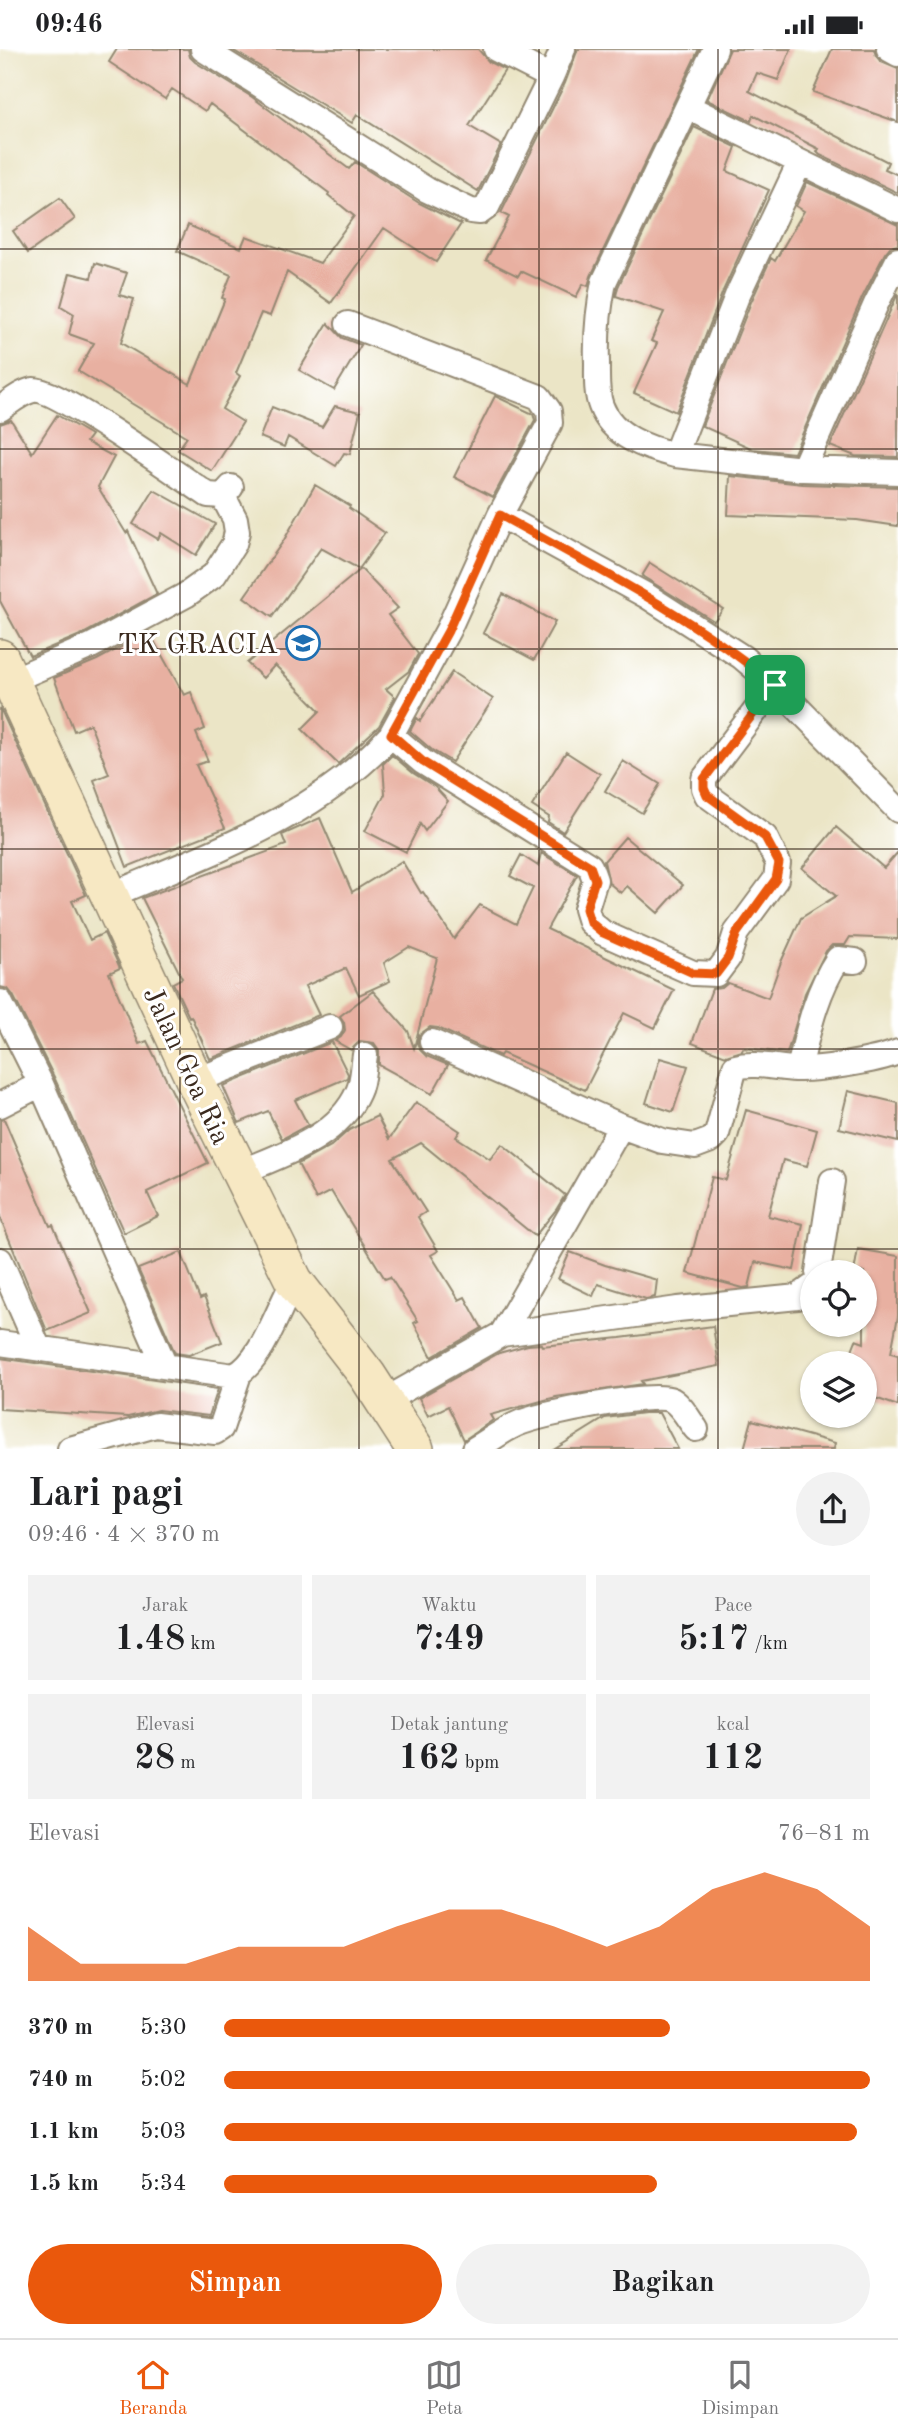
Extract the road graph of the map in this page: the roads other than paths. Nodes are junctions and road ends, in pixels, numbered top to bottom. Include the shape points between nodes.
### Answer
1 (203, 49) edge
2 (496, 49) edge
3 (563, 49) edge
4 (715, 49) edge
5 (889, 49) edge
6 (898, 54) edge
7 (551, 77) junction
8 (688, 107) junction
9 (800, 162) junction
10 (898, 210) edge
11 (898, 260) edge
12 (348, 324) dead end
13 (0, 409) edge
14 (674, 455) junction
15 (803, 469) junction
16 (898, 472) edge
17 (500, 515) junction
18 (5, 670) edge
19 (775, 685) junction
20 (391, 734) junction
21 (898, 810) edge
22 (109, 896) junction
23 (855, 961) dead end
24 (0, 1002) edge
25 (330, 1027) dead end
26 (432, 1042) dead end
27 (898, 1052) edge
28 (365, 1055) dead end
29 (799, 1069) junction
30 (195, 1081) junction
31 (41, 1084) junction
32 (0, 1105) edge
33 (621, 1126) junction
34 (239, 1173) junction
35 (832, 1181) dead end
36 (0, 1260) edge
37 (820, 1260) edge
38 (294, 1282) junction
39 (800, 1296) edge
40 (502, 1334) junction
41 (0, 1343) edge
42 (38, 1347) junction
43 (165, 1366) junction
44 (239, 1374) junction
45 (384, 1401) junction
46 (696, 1429) dead end
47 (210, 1440) edge
48 (70, 1449) edge
49 (415, 1449) edge
50 (475, 1449) edge

1 - 7 street via 427,190 480,212 487,207
2 - 7 street
3 - 7 street
4 - 8 street
5 - 6 street
8 - 9 street
8 - 14 street via 604,282 597,319 601,408 629,438
9 - 10 street
9 - 14 street via 737,296
11 - 15 street
12 - 17 street via 539,397 549,411 550,423
13 - 18 street via 30,391 39,391 83,412 208,495 227,492 237,532 214,575 186,595 92,646
14 - 15 street
15 - 16 street
17 - 19 street via 647,596 742,657
17 - 20 street via 448,631
18 - 22 main road, Jalan Goa Ria
19 - 20 street via 704,779 707,795 765,837 779,863 776,879 737,933 716,974 693,973 603,933 586,912 595,880 590,866 423,762
19 - 21 street
20 - 22 street via 354,771 313,802 269,827
22 - 30 main road, Jalan Goa Ria
23 - 29 street via 838,959 826,978
24 - 31 street
25 - 30 street
26 - 33 street
27 - 29 street
28 - 34 street via 359,1091 330,1126 311,1141
29 - 33 street via 735,1067 717,1134 695,1146 662,1141
30 - 34 main road, Jalan Goa Ria
31 - 32 street
31 - 43 street
33 - 40 street
34 - 38 main road, Jalan Goa Ria
35 - 37 street
36 - 42 street
38 - 44 street via 259,1350
38 - 45 main road, Jalan Goa Ria
39 - 40 street
40 - 45 street
41 - 42 street
42 - 43 street
43 - 44 street
44 - 47 street via 221,1428
45 - 49 main road, Jalan Goa Ria
46 - 50 street via 673,1401 646,1398 517,1423
47 - 48 street via 156,1425

